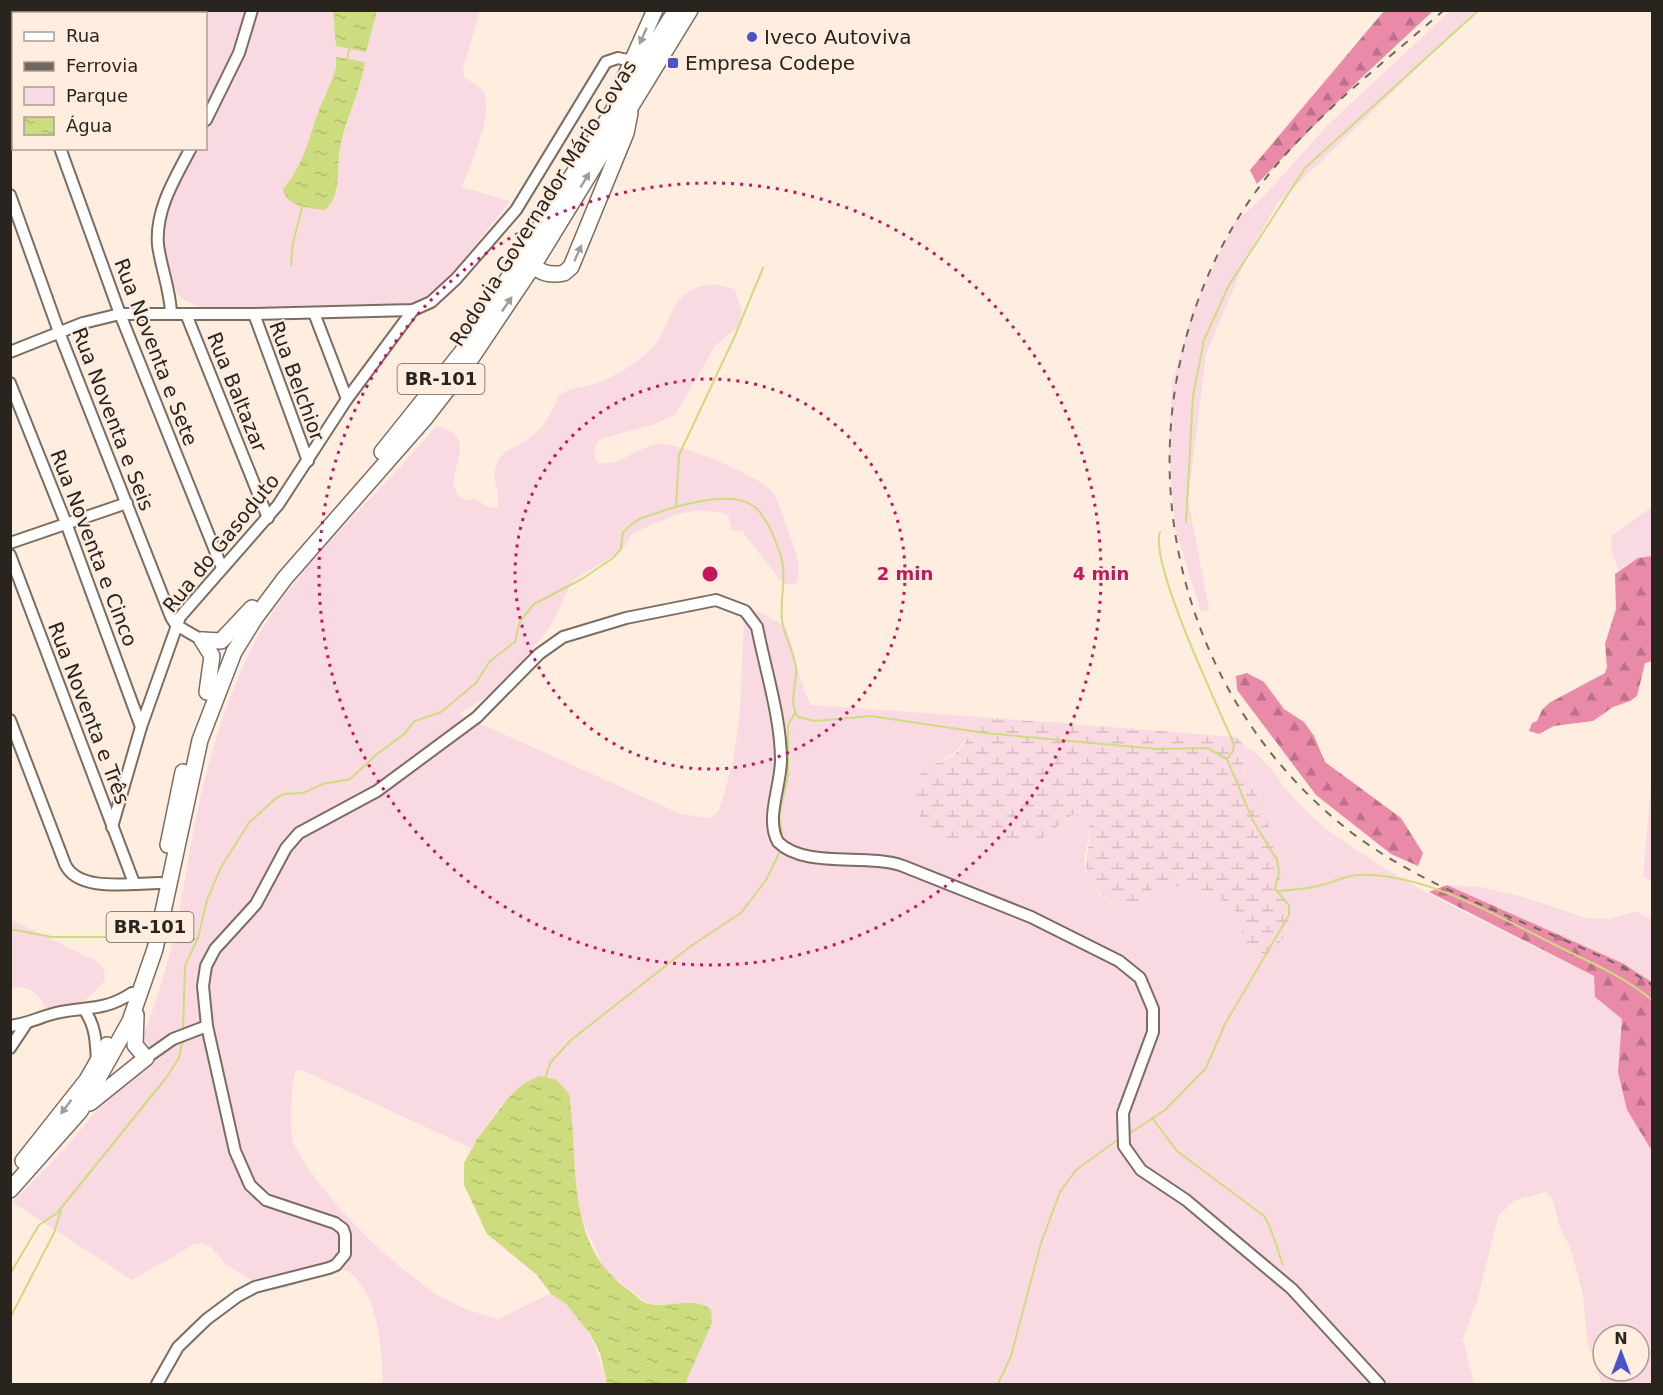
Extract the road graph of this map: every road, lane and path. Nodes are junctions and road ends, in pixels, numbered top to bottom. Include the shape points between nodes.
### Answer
1 (252, 10) edge
2 (655, 10) edge
3 (676, 10) edge
4 (690, 10) edge
5 (632, 61) junction
6 (627, 100) junction
7 (207, 118) edge
8 (61, 150) edge
9 (190, 150) edge
10 (10, 195) edge
11 (528, 244) junction
12 (533, 266) junction
13 (413, 310) junction
14 (314, 313) junction
15 (120, 314) junction
16 (171, 314) junction
17 (186, 314) junction
18 (254, 314) junction
19 (59, 332) junction
20 (10, 352) edge
21 (10, 383) edge
22 (347, 399) junction
23 (308, 460) junction
24 (127, 503) junction
25 (268, 518) junction
26 (66, 523) junction
27 (10, 543) edge
28 (10, 555) edge
29 (222, 568) junction
30 (252, 608) junction
31 (176, 625) junction
32 (202, 640) junction
33 (207, 692) junction
34 (10, 720) edge
35 (141, 727) junction
36 (14, 743) edge
37 (112, 827) junction
38 (134, 883) junction
39 (160, 883) junction
40 (134, 999) junction
41 (85, 1011) junction
42 (26, 1024) junction
43 (10, 1026) edge
44 (207, 1026) junction
45 (10, 1048) edge
46 (146, 1058) junction
47 (97, 1063) junction
48 (80, 1111) junction
49 (10, 1174) edge
50 (10, 1190) edge
51 (157, 1384) edge
52 (1379, 1384) edge

1 - 7 street via 239,53
2 -> 5 highway
3 - 6 highway, Rodovia Governador Mário Covas / BR-101
4 - 6 highway, Rodovia Governador Mário Covas / BR-101
5 - 6 highway via 623,81
5 - 13 street via 618,58 606,62 516,210 462,273 431,302
6 - 11 highway, Rodovia Governador Mário Covas / BR-101
12 -> 6 highway, Rodovia Governador Mário Covas / BR-101
12 -> 6 highway via 554,275 571,267 626,133
8 - 15 street, Rua Noventa e Sete
9 - 16 street via 170,188 159,221 159,248
10 - 19 street, Rua Noventa e Seis
11 - 12 highway
11 - 30 highway, Rodovia Governador Mário Covas / BR-101 via 462,352
40 -> 12 highway, Rodovia Governador Mário Covas / BR-101 via 155,949 201,740 234,652 285,578 426,417
13 - 14 street
13 - 22 street, Rua do Gasoduto
14 - 18 street
14 - 22 street
15 - 16 street
15 - 19 street
15 - 29 street, Rua Noventa e Sete
16 - 17 street
17 - 18 street
17 - 25 street, Rua Baltazar
18 - 23 street, Rua Belchior
19 - 20 street
19 - 24 street, Rua Noventa e Seis
21 - 26 street, Rua Noventa e Cinco
22 - 23 street, Rua do Gasoduto
23 - 25 street, Rua do Gasoduto
24 - 26 street
24 - 31 street, Rua Noventa e Seis
25 - 29 street, Rua do Gasoduto
26 - 27 street
26 - 35 street, Rua Noventa e Cinco
28 - 37 street, Rua Noventa e Três
29 - 31 street, Rua do Gasoduto
30 - 32 highway via 221,641
30 - 33 highway, Rodovia Governador Mário Covas / BR-101
31 - 32 street
31 - 35 street, Rua do Gasoduto
32 - 33 highway via 212,656
33 - 39 highway, Rodovia Governador Mário Covas / BR-101 via 188,750
34 - 36 street
35 - 37 street, Rua do Gasoduto
36 - 38 street via 68,871 86,883
37 - 38 street, Rua Noventa e Três
38 - 39 street
39 - 40 highway, Rodovia Governador Mário Covas / BR-101
40 - 41 street
40 - 46 highway via 134,1040
40 - 47 highway, Rodovia Governador Mário Covas / BR-101
40 - 48 highway, Rodovia Governador Mário Covas / BR-101 via 107,1067
41 - 42 street via 59,1012
41 - 47 street via 95,1032
42 - 43 street
42 - 45 street
44 - 46 street via 173,1040
44 - 51 street via 235,1151 250,1185 278,1206 339,1225 345,1235 345,1254 336,1265 255,1287 238,1296 178,1347
44 - 52 street via 203,986 206,966 215,949 256,904 291,841 299,834 377,791 477,717 545,649 575,633 626,618 707,600 727,603 750,616 757,627 780,745 779,788 772,823 773,833 783,847 799,854 894,863 1031,917 1119,961 1140,978 1153,1009 1153,1032 1123,1113 1124,1146 1141,1170 1186,1200 1292,1289
46 - 48 highway
47 -> 49 highway, Rodovia Governador Mário Covas / BR-101 via 56,1121
48 - 50 highway, Rodovia Governador Mário Covas / BR-101

